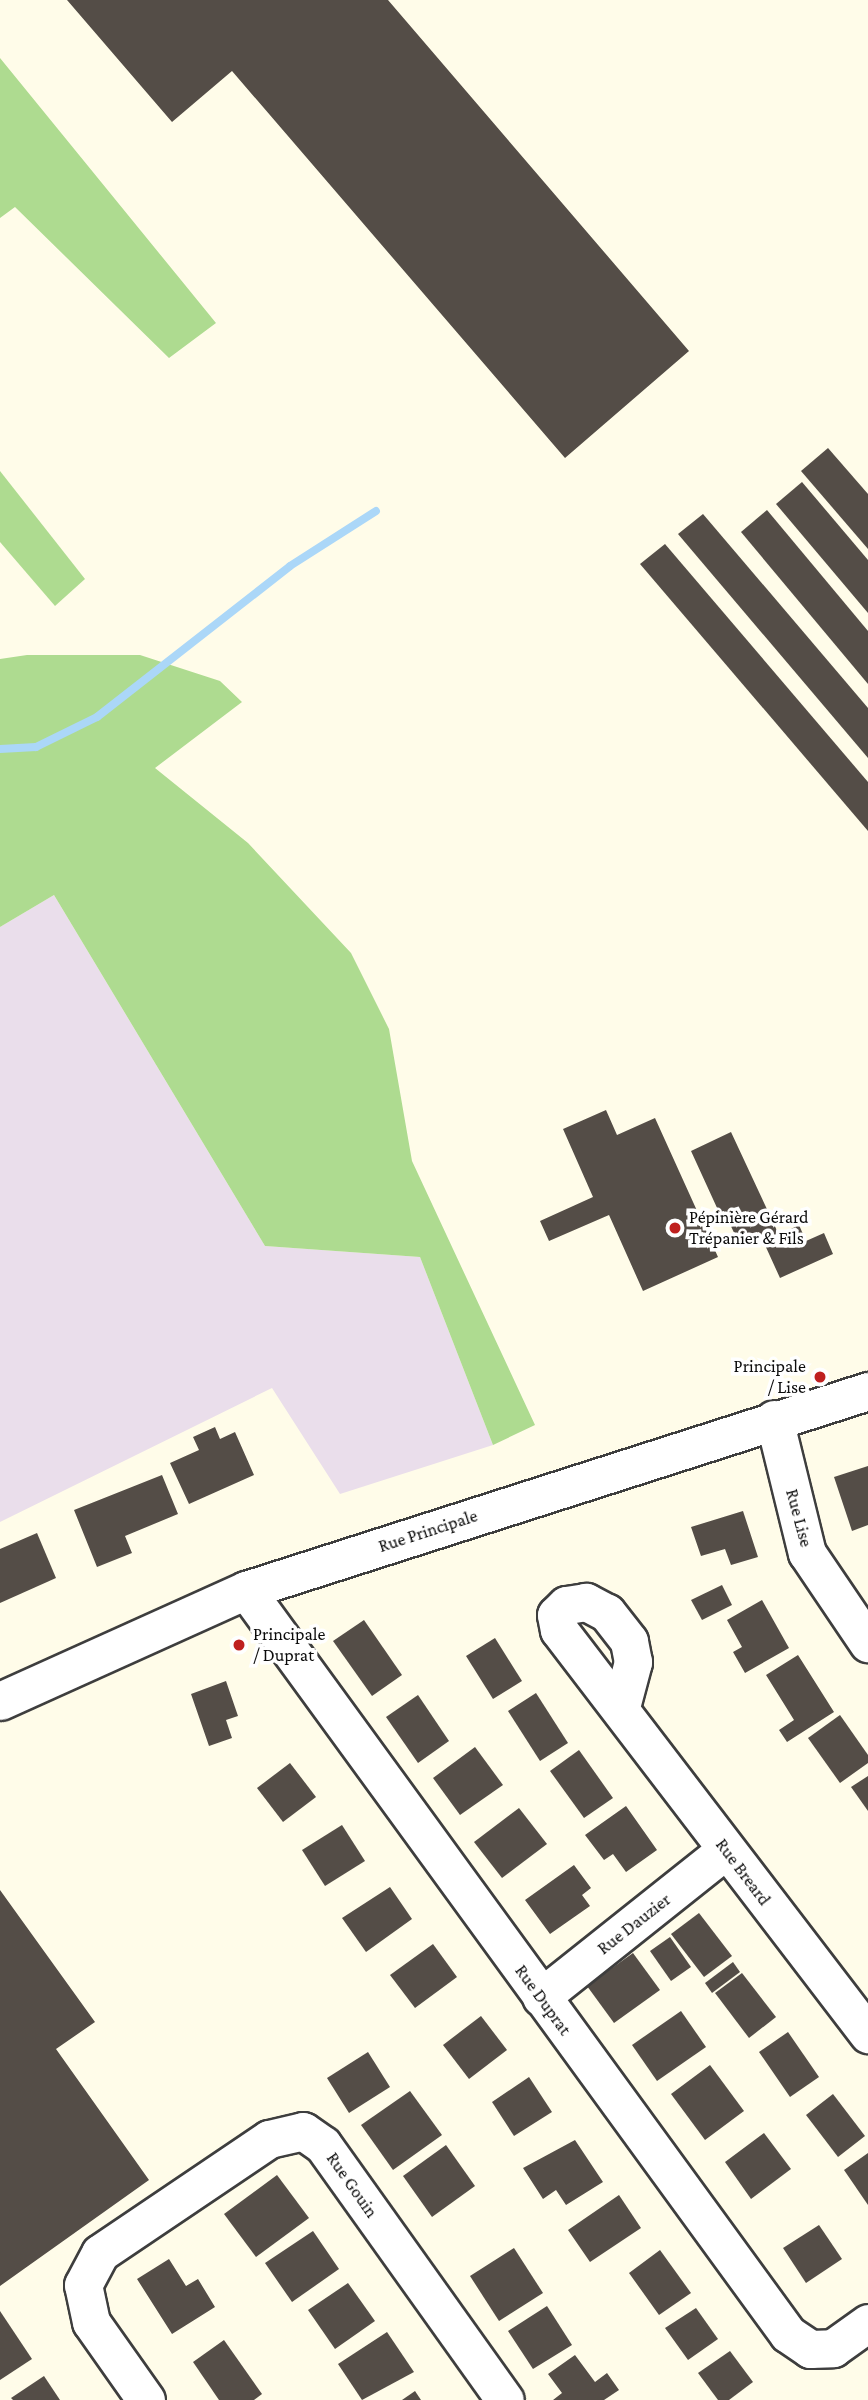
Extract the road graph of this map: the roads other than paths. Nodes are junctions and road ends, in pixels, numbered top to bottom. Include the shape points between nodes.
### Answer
1 (868, 1391) edge
2 (774, 1419) junction
3 (246, 1590) junction
4 (868, 1643) edge
5 (0, 1701) edge
6 (621, 1707) dead end
7 (726, 1850) junction
8 (541, 1997) junction
9 (868, 2034) edge
10 (868, 2323) edge
11 (146, 2400) edge
12 (505, 2400) edge

1 - 2 street, Rue Principale
2 - 3 street, Rue Principale
2 - 4 street, Rue Lise via 807,1553
3 - 5 street, Rue Principale
3 - 8 street, Rue Duprat
6 - 7 street, Rue Breard
7 - 8 street, Rue Dauzier
7 - 9 street, Rue Breard
8 - 10 street, Rue Duprat via 788,2334 810,2349 832,2348
11 - 12 street, Rue Gouin via 91,2322 83,2285 100,2253 269,2139 303,2131 323,2145

